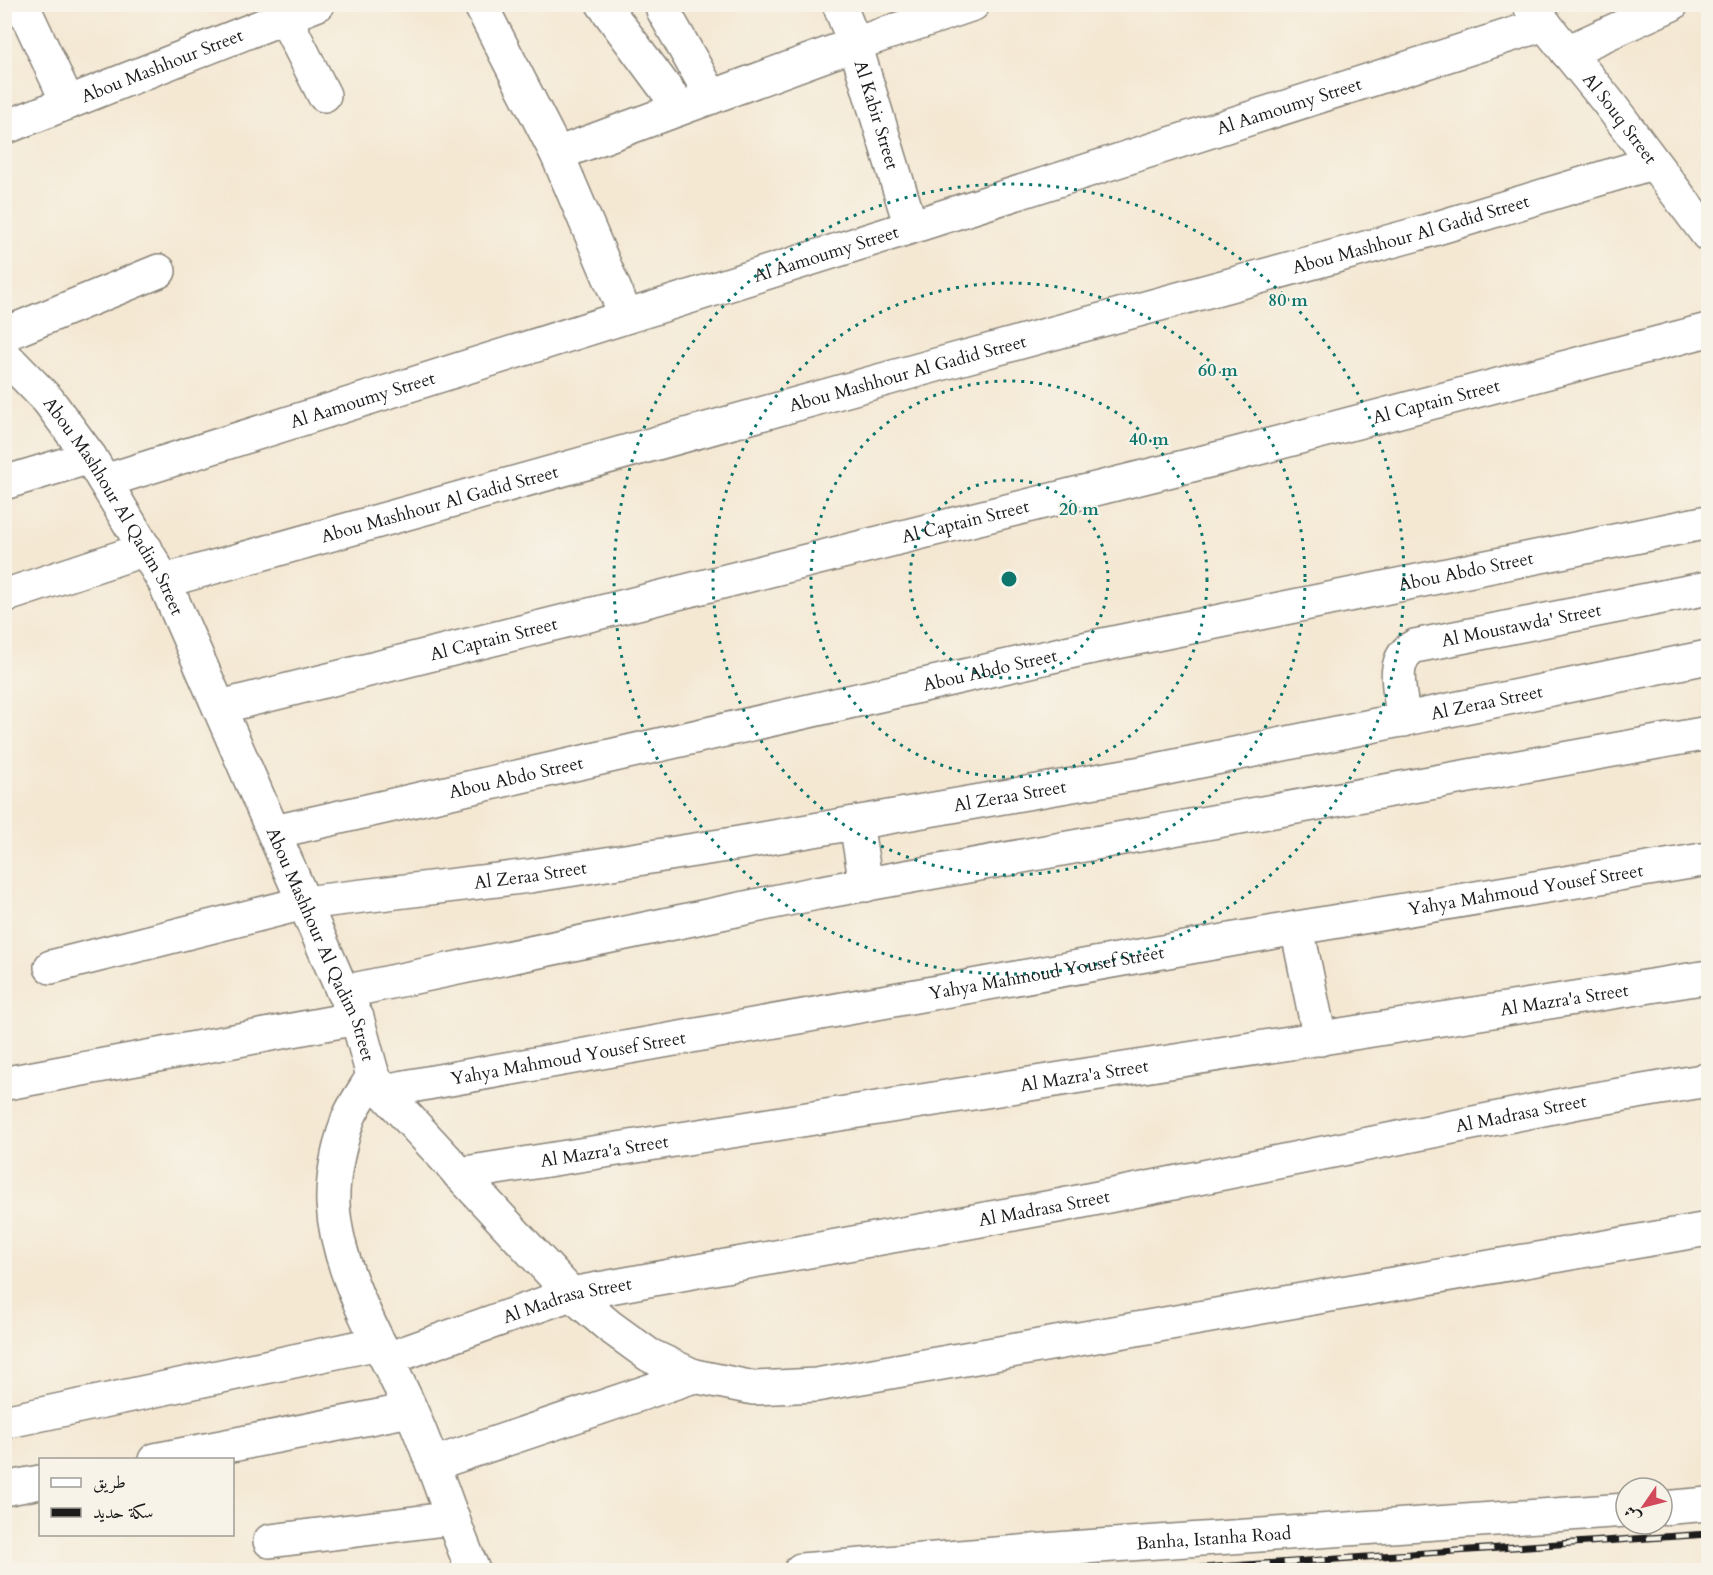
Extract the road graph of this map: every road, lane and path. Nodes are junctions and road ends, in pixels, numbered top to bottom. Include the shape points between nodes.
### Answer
1 (22, 4) edge
2 (318, 4) edge
3 (480, 4) edge
4 (603, 4) edge
5 (839, 4) edge
6 (973, 4) edge
7 (1672, 4) edge
8 (663, 10) dead end
9 (281, 11) edge
10 (1537, 14) edge
11 (855, 44) junction
12 (1567, 52) junction
13 (324, 95) dead end
14 (712, 96) junction
15 (68, 103) junction
16 (680, 108) junction
17 (4, 128) edge
18 (557, 154) junction
19 (1652, 163) junction
20 (1704, 219) edge
21 (911, 227) junction
22 (159, 271) dead end
23 (626, 316) junction
24 (1708, 330) edge
25 (8, 331) edge
26 (97, 469) junction
27 (4, 483) edge
28 (1708, 522) edge
29 (146, 549) junction
30 (164, 581) junction
31 (1708, 588) edge
32 (4, 596) edge
33 (1708, 657) edge
34 (220, 707) junction
35 (1404, 720) junction
36 (1708, 733) edge
37 (856, 823) junction
38 (274, 832) junction
39 (1708, 859) edge
40 (866, 885) junction
41 (304, 903) junction
42 (1297, 927) junction
43 (51, 967) dead end
44 (1708, 977) edge
45 (350, 1005) junction
46 (1320, 1039) junction
47 (1708, 1080) edge
48 (7, 1083) dead end
49 (378, 1083) junction
50 (459, 1174) junction
51 (1708, 1229) edge
52 (571, 1293) junction
53 (383, 1351) junction
54 (694, 1376) junction
55 (410, 1410) junction
56 (4, 1422) edge
57 (165, 1458) edge
58 (433, 1464) junction
59 (39, 1482) edge
60 (4, 1489) edge
61 (1708, 1504) edge
62 (1674, 1507) edge
63 (1614, 1511) edge
64 (453, 1518) junction
65 (270, 1541) dead end
66 (472, 1570) edge
67 (801, 1570) edge

1 - 15 street
2 - 9 street, Abou Mashhour Street
3 - 18 street
4 - 16 street
5 - 11 street, Al Kabir Street
6 - 11 street
7 - 12 street
8 - 14 street
9 - 13 street
9 - 15 street, Abou Mashhour Street
10 - 12 street, Al Souq Street
10 - 21 street, Al Aamoumy Street
11 - 14 street
11 - 21 street, Al Kabir Street
12 - 19 street, Al Souq Street
14 - 16 street
15 - 17 street, Abou Mashhour Street
16 - 18 street
18 - 23 street
19 - 20 street, Al Souq Street
19 - 30 street, Abou Mashhour Al Gadid Street via 1417,234
21 - 23 street, Al Aamoumy Street
22 - 25 street
23 - 26 street, Al Aamoumy Street
24 - 34 street, Al Captain Street via 1213,460
25 - 26 street, Abou Mashhour Al Qadim Street via 48,400
26 - 27 street, Al Aamoumy Street
26 - 29 street, Abou Mashhour Al Qadim Street
28 - 38 street, Abou Abdo Street via 1083,649
29 - 30 street, Abou Mashhour Al Qadim Street
29 - 32 street
30 - 34 street, Abou Mashhour Al Qadim Street
31 - 35 street, Al Moustawda' Street via 1415,646 1400,659
33 - 35 street, Al Zeraa Street
34 - 38 street, Abou Mashhour Al Qadim Street
35 - 37 street, Al Zeraa Street via 1142,773
36 - 40 street
37 - 40 street
37 - 41 street, Al Zeraa Street via 530,876
38 - 41 street, Abou Mashhour Al Qadim Street
39 - 42 street, Yahya Mahmoud Yousef Street
40 - 45 street via 539,950
41 - 43 street, Al Zeraa Street
41 - 45 street, Abou Mashhour Al Qadim Street
42 - 46 street
42 - 49 street, Yahya Mahmoud Yousef Street
44 - 46 street, Al Mazra'a Street
45 - 48 street
45 - 49 street, Abou Mashhour Al Qadim Street
46 - 50 street, Al Mazra'a Street
47 - 52 street, Al Madrasa Street via 1578,1102 1052,1207
49 - 50 street
49 - 53 street, Abou Mashhour Al Qadim Street via 349,1117 336,1159 333,1204 339,1248
50 - 52 street
51 - 54 street via 816,1385 754,1388
52 - 53 street, Al Madrasa Street
52 - 54 street via 649,1355
53 - 55 street, Abou Mashhour Al Qadim Street
53 - 56 street, Al Madrasa Street
54 - 58 street
55 - 57 street
55 - 58 street, Abou Mashhour Al Qadim Street
58 - 64 street, Abou Mashhour Al Qadim Street
59 - 60 street
61 - 62 street
63 - 67 street, Banha, Istanha Road
64 - 65 street
64 - 66 street, Abou Mashhour Al Qadim Street

